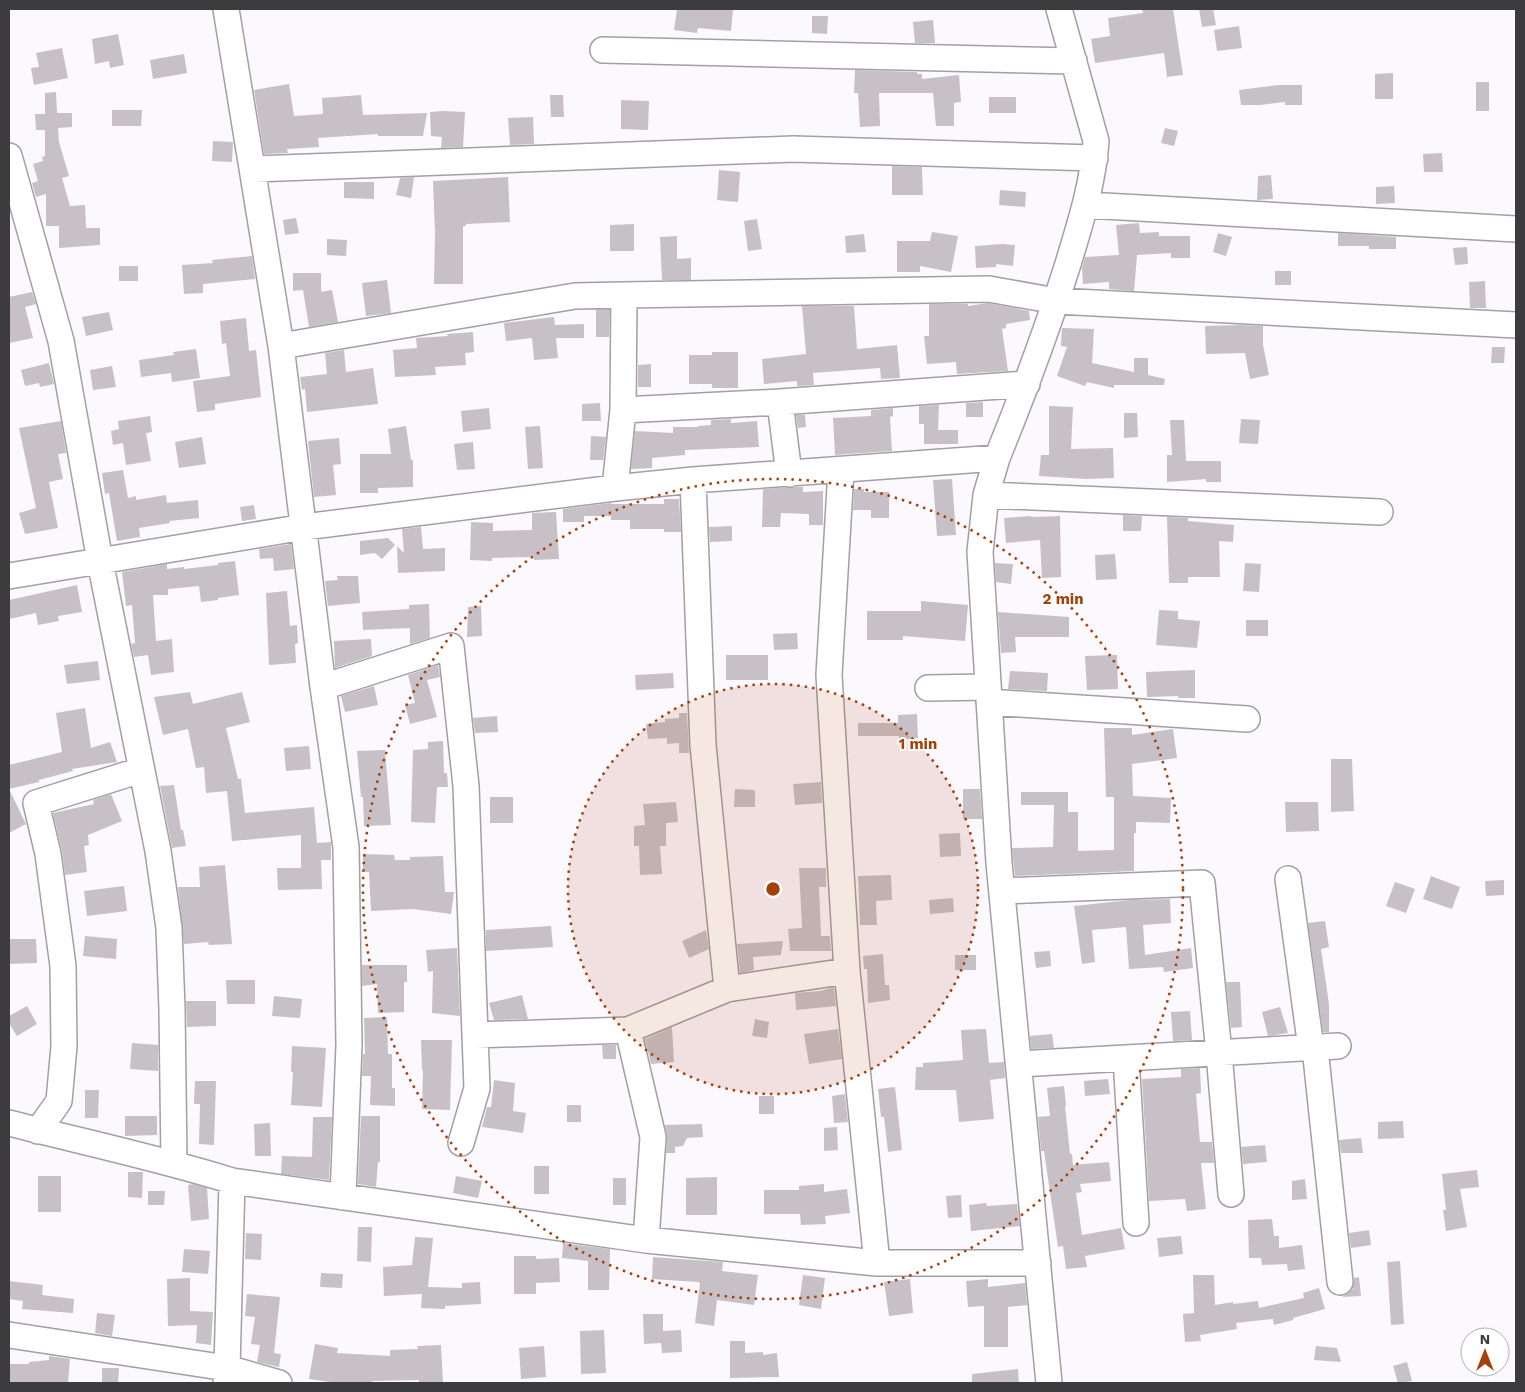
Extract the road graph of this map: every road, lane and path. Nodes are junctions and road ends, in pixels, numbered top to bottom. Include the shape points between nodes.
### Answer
1 (226, 9) edge
2 (1058, 9) edge
3 (603, 50) dead end
4 (1074, 61) junction
5 (9, 156) edge
6 (1095, 158) junction
7 (253, 169) junction
8 (1086, 206) junction
9 (1516, 229) edge
10 (624, 295) junction
11 (1056, 301) junction
12 (1516, 325) edge
13 (281, 346) junction
14 (1027, 384) junction
15 (780, 402) junction
16 (622, 410) junction
17 (997, 458) junction
18 (842, 470) junction
19 (790, 474) junction
20 (693, 480) junction
21 (615, 488) junction
22 (986, 495) junction
23 (1380, 512) dead end
24 (304, 528) junction
25 (100, 562) junction
26 (9, 576) edge
27 (322, 687) junction
28 (928, 688) dead end
29 (988, 695) junction
30 (1247, 719) dead end
31 (141, 770) junction
32 (1288, 880) dead end
33 (1002, 891) junction
34 (846, 971) junction
35 (727, 988) junction
36 (628, 1030) junction
37 (475, 1035) junction
38 (1321, 1047) junction
39 (1220, 1053) junction
40 (1126, 1058) junction
41 (1019, 1064) junction
42 (9, 1123) edge
43 (38, 1130) junction
44 (462, 1143) dead end
45 (174, 1163) junction
46 (232, 1181) junction
47 (1231, 1194) dead end
48 (343, 1197) junction
49 (1136, 1223) dead end
50 (646, 1240) junction
51 (877, 1263) junction
52 (1038, 1263) junction
53 (1340, 1282) dead end
54 (9, 1335) edge
55 (226, 1376) edge
56 (279, 1383) edge
57 (1050, 1383) edge

1 - 7 street
2 - 4 street
3 - 4 street
4 - 6 street via 1096,142
5 - 25 street via 62,341
6 - 7 street via 793,149
6 - 8 street
7 - 13 street
8 - 9 street
8 - 11 street
10 - 11 street via 990,289
10 - 13 street via 575,296
10 - 16 street
11 - 12 street
11 - 14 street
13 - 24 street
14 - 15 street
14 - 17 street
15 - 16 street
15 - 19 street
16 - 21 street
17 - 18 street
17 - 22 street
18 - 19 street
18 - 34 street via 829,675
19 - 20 street
20 - 21 street
20 - 35 street via 703,745
21 - 24 street
22 - 23 street
22 - 29 street via 980,552
24 - 25 street
24 - 27 street
25 - 26 street
25 - 31 street
27 - 37 street via 451,646 466,786
27 - 48 street via 346,847 349,1045
28 - 29 street
29 - 30 street
29 - 33 street
31 - 43 street via 36,803 48,854 64,966 64,1036 59,1101
31 - 45 street via 158,851 168,928
32 - 38 street
33 - 39 street via 1202,883
33 - 41 street
34 - 35 street
34 - 51 street
35 - 36 street
36 - 37 street
36 - 50 street via 653,1137
37 - 44 street via 477,1088
38 - 39 street
38 - 53 street
39 - 40 street
39 - 47 street
40 - 41 street
40 - 49 street
41 - 52 street
42 - 43 street
43 - 45 street
45 - 46 street
46 - 48 street
46 - 55 street
48 - 50 street
50 - 51 street
51 - 52 street
52 - 57 street
54 - 55 street
55 - 56 street

